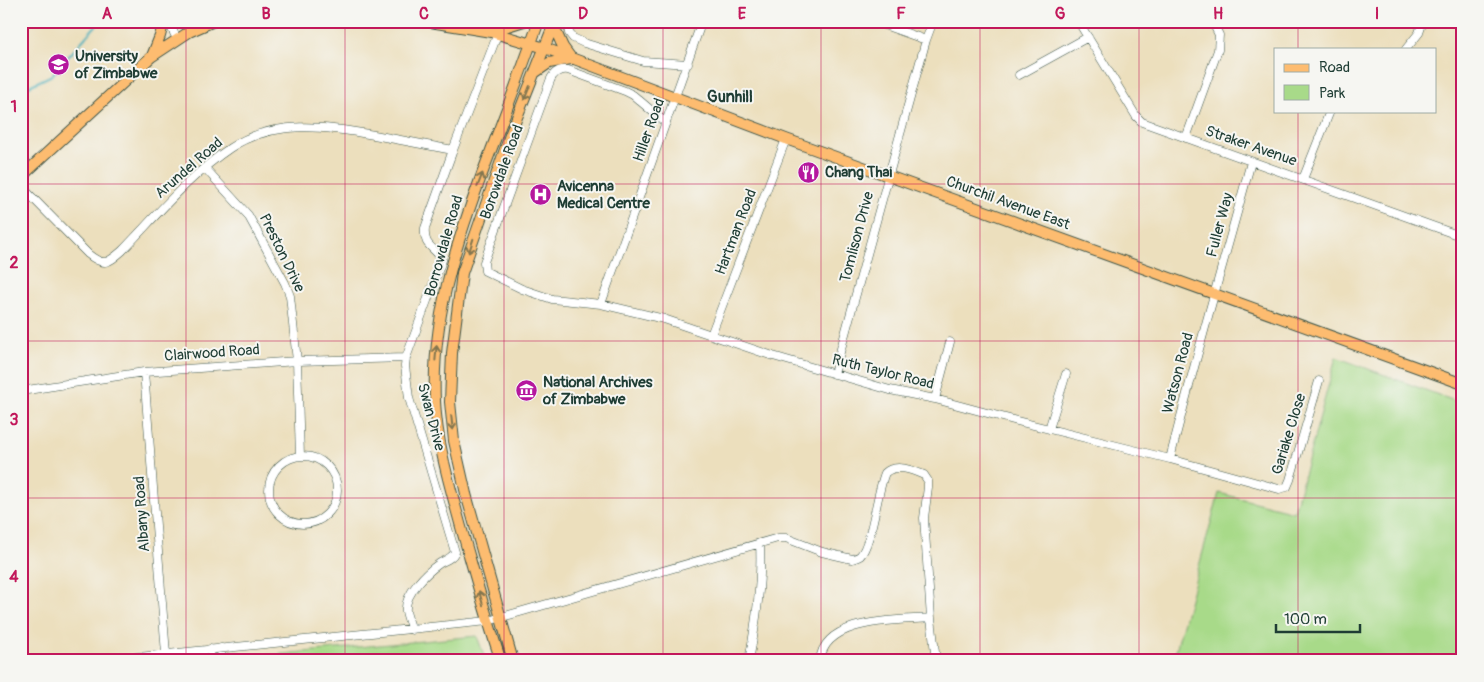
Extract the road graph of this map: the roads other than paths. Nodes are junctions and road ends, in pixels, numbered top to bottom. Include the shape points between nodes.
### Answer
1 (164, 21) edge
2 (168, 21) edge
3 (177, 21) edge
4 (424, 21) edge
5 (524, 21) edge
6 (539, 21) edge
7 (568, 21) edge
8 (702, 21) edge
9 (873, 21) edge
10 (933, 21) edge
11 (1078, 21) edge
12 (1212, 21) edge
13 (1423, 21) edge
14 (210, 23) edge
15 (554, 23) edge
16 (495, 32) junction
17 (1088, 37) junction
18 (517, 38) junction
19 (178, 39) junction
20 (926, 40) junction
21 (531, 44) junction
22 (545, 48) junction
23 (1407, 48) edge
24 (151, 57) junction
25 (572, 58) junction
26 (688, 64) junction
27 (523, 67) junction
28 (535, 73) junction
29 (1019, 75) dead end
30 (676, 98) junction
31 (1330, 112) edge
32 (666, 123) junction
33 (1186, 138) junction
34 (786, 139) junction
35 (453, 150) junction
36 (1251, 162) junction
37 (205, 168) junction
38 (21, 176) edge
39 (888, 176) junction
40 (1303, 179) junction
41 (21, 186) edge
42 (1463, 237) edge
43 (485, 271) joint
44 (1215, 294) junction
45 (601, 304) junction
46 (711, 335) junction
47 (950, 342) dead end
48 (406, 358) junction
49 (297, 361) junction
50 (144, 372) junction
51 (834, 374) junction
52 (1066, 374) dead end
53 (1319, 381) dead end
54 (1463, 384) edge
55 (21, 391) edge
56 (935, 399) junction
57 (1049, 429) junction
58 (300, 456) junction
59 (1170, 459) junction
60 (1278, 489) joint
61 (760, 543) junction
62 (501, 618) junction
63 (931, 618) junction
64 (488, 622) junction
65 (412, 630) junction
66 (221, 648) junction
67 (210, 649) junction
68 (166, 654) junction
69 (100, 661) edge
70 (211, 661) edge
71 (222, 661) edge
72 (501, 661) edge
73 (514, 661) edge
74 (749, 661) edge
75 (820, 661) edge
76 (936, 661) edge

1 - 24 main road
2 - 19 street
3 - 14 main road
4 - 16 main road, Churchil Avenue East
5 - 16 main road
6 - 21 main road, Borrowdale Road
7 - 26 street via 573,38 633,59
8 - 26 street, Hiller Road
9 - 20 street
10 - 20 street, Tomlison Drive
11 - 17 street, Straker Avenue
12 - 33 street via 1219,35 1218,50
13 - 23 street
14 - 19 main road
15 - 22 main road, Borrowdale Road
15 - 25 main road via 563,47
16 - 18 main road, Churchil Avenue East
16 - 35 street, Swan Drive
17 - 29 street
17 - 33 street, Straker Avenue via 1139,119
18 - 21 main road, Churchil Avenue East
18 - 27 main road
19 - 24 main road
20 - 39 street, Tomlison Drive
21 - 22 main road, Churchil Avenue East
21 - 27 main road, Borrowdale Road
22 - 25 main road, Churchil Avenue East
22 - 28 main road, Borrowdale Road
24 - 38 main road
25 - 28 main road via 549,63
25 - 30 main road, Churchil Avenue East
26 - 30 street, Hiller Road
64 -> 27 main road, Borrowdale Road via 439,438 435,364 446,282
28 -> 62 main road, Borrowdale Road via 462,273 452,353 450,402 454,441
30 - 32 street, Hiller Road
30 - 34 main road, Churchil Avenue East
31 - 40 street
32 - 43 street, Borowdale Road via 633,95 568,70 554,74 484,262
32 - 45 street, Hiller Road
33 - 36 street, Straker Avenue
34 - 39 main road, Churchil Avenue East
34 - 46 street, Hartman Road
35 - 37 street, Arundel Road via 341,129 298,126 245,140
35 - 48 street, Swan Drive via 424,236 442,260
36 - 40 street, Straker Avenue
36 - 44 street, Fuller Way
37 - 41 street, Arundel Road via 122,251 103,263 88,254
37 - 49 street, Preston Drive via 248,215 285,283 291,301
39 - 44 main road, Churchil Avenue East
39 - 51 street, Tomlison Drive
40 - 42 street, Straker Avenue
43 - 45 street, Ruth Taylor Road via 552,299
44 - 54 main road, Churchil Avenue East
44 - 59 street, Watson Road
45 - 46 street, Ruth Taylor Road via 681,323
46 - 51 street, Ruth Taylor Road
47 - 56 street
48 - 49 street, Clairwood Road
48 - 65 street, Swan Drive via 409,398 455,552 426,575 410,597 406,610
49 - 50 street, Clairwood Road
49 - 58 street, Preston Drive
50 - 55 street, Clairwood Road
50 - 68 street, Albany Road
51 - 56 street, Ruth Taylor Road
52 - 57 street
53 - 60 street, Gariake Close via 1290,480 1286,487
56 - 57 street, Ruth Taylor Road
57 - 59 street, Ruth Taylor Road
58 - 58 street via 321,460 335,476 338,486 337,497 326,516 307,524 296,524 282,516 272,504 269,494 270,483 280,464
59 - 60 street, Ruth Taylor Road
61 - 62 street
61 - 63 street via 786,538 822,552 856,558 863,552 885,473 898,467 921,473 928,481 924,518
61 - 74 street via 757,616
62 - 64 street
62 - 73 main road, Borrowdale Road
63 - 75 street via 847,628 832,636 824,646
63 - 76 street
64 - 65 street
64 - 72 main road, Borrowdale Road
65 - 66 street
66 - 67 street
66 - 71 street
67 - 68 street
67 - 70 street
68 - 69 street

